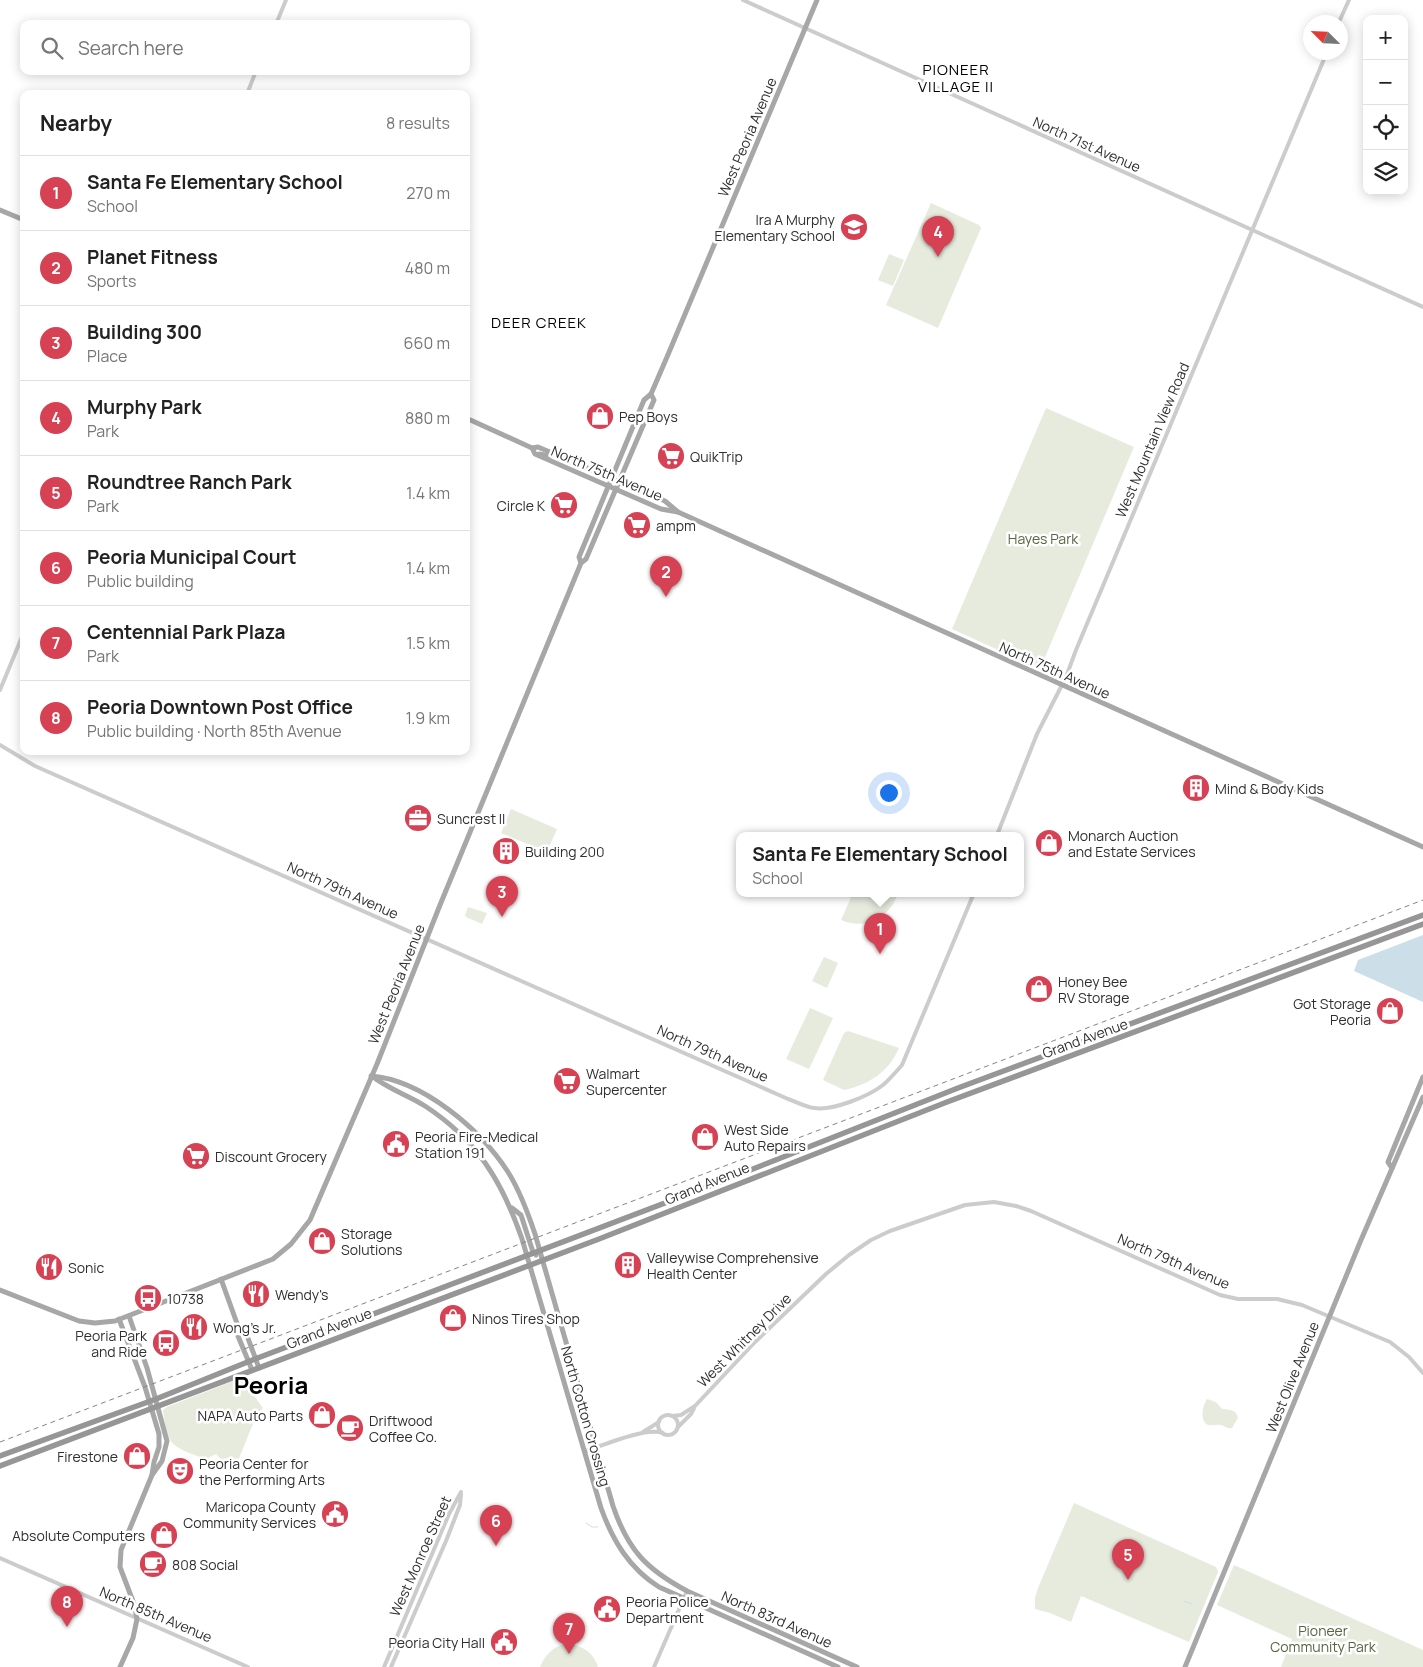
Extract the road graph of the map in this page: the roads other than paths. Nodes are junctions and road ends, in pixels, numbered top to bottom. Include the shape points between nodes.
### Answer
1 (286, 0) edge
2 (743, 0) edge
3 (817, 0) edge
4 (1349, 0) edge
5 (1342, 15) edge
6 (278, 20) edge
7 (805, 28) junction
8 (1323, 60) edge
9 (254, 75) edge
10 (249, 90) edge
11 (0, 210) edge
12 (20, 218) edge
13 (1252, 230) junction
14 (1423, 307) edge
15 (651, 394) junction
16 (638, 414) junction
17 (646, 418) junction
18 (470, 420) edge
19 (532, 448) junction
20 (554, 453) junction
21 (537, 455) junction
22 (611, 477) junction
23 (620, 481) junction
24 (608, 486) junction
25 (616, 489) junction
26 (678, 512) junction
27 (581, 563) junction
28 (20, 642) edge
29 (1062, 685) junction
30 (0, 690) edge
31 (0, 745) edge
32 (998, 832) edge
33 (1423, 846) edge
34 (972, 897) edge
35 (1423, 915) edge
36 (1423, 924) edge
37 (426, 939) junction
38 (1173, 1009) junction
39 (1175, 1018) junction
40 (372, 1076) junction
41 (1423, 1077) edge
42 (1423, 1097) edge
43 (484, 1141) junction
44 (1397, 1147) junction
45 (475, 1149) junction
46 (994, 1202) joint
47 (511, 1208) junction
48 (540, 1250) junction
49 (533, 1252) junction
50 (526, 1255) junction
51 (543, 1261) junction
52 (529, 1266) junction
53 (221, 1279) junction
54 (1, 1290) edge
55 (1330, 1316) junction
56 (124, 1318) junction
57 (239, 1329) junction
58 (255, 1359) junction
59 (248, 1362) junction
60 (259, 1368) junction
61 (252, 1370) junction
62 (1423, 1373) edge
63 (156, 1399) junction
64 (149, 1401) junction
65 (158, 1406) junction
66 (695, 1406) junction
67 (152, 1409) junction
68 (672, 1416) junction
69 (659, 1422) junction
70 (678, 1427) junction
71 (643, 1432) junction
72 (662, 1433) junction
73 (33, 1444) junction
74 (596, 1448) junction
75 (586, 1451) junction
76 (36, 1452) junction
77 (0, 1456) edge
78 (0, 1466) edge
79 (152, 1475) junction
80 (439, 1538) junction
81 (446, 1541) junction
82 (0, 1558) edge
83 (430, 1558) junction
84 (437, 1561) junction
85 (646, 1564) junction
86 (644, 1576) junction
87 (687, 1591) junction
88 (684, 1598) junction
89 (137, 1619) junction
90 (393, 1644) junction
91 (400, 1646) junction
92 (120, 1667) edge
93 (248, 1667) edge
94 (384, 1667) edge
95 (392, 1667) edge
96 (654, 1667) edge
97 (838, 1667) edge
98 (857, 1667) edge
99 (1185, 1667) edge

1 - 6 street
2 - 7 street, North 71st Avenue
3 - 7 main road, West Peoria Avenue
4 - 5 street
7 - 13 street, North 71st Avenue
7 - 15 main road, West Peoria Avenue
8 - 13 street, West Mountain View Road
9 - 10 street
11 - 12 main road
13 - 14 street, North 71st Avenue
13 - 29 street, West Mountain View Road
15 - 16 main road, West Peoria Avenue via 644,400
15 - 17 main road, West Peoria Avenue via 654,400
16 - 17 main road
16 - 22 main road, West Peoria Avenue
17 - 23 main road, West Peoria Avenue
18 - 19 main road, North 75th Avenue
19 - 20 main road, North 75th Avenue via 538,446
19 - 21 main road, North 75th Avenue
20 - 21 main road via 552,456
20 - 22 main road, North 75th Avenue
21 - 24 main road, North 75th Avenue
22 - 23 main road, North 75th Avenue
22 - 24 main road, West Peoria Avenue
23 - 25 main road, West Peoria Avenue
23 - 26 main road, North 75th Avenue via 665,501
24 - 25 main road, North 75th Avenue
24 - 27 main road, West Peoria Avenue via 579,557
25 - 26 main road, North 75th Avenue
25 - 27 main road, West Peoria Avenue via 586,559
26 - 29 main road, North 75th Avenue
27 - 37 main road, West Peoria Avenue
28 - 30 street
29 - 32 street, West Mountain View Road via 1037,734
29 - 33 main road, North 75th Avenue
31 - 37 street, North 79th Avenue via 34,766
34 - 37 street, North 79th Avenue via 907,1054 893,1076 870,1093 828,1107 813,1108 788,1099
35 - 38 highway, Grand Avenue
36 - 39 highway, Grand Avenue
37 - 40 main road, West Peoria Avenue
38 - 39 highway
38 - 48 highway, Grand Avenue via 958,1088
39 - 51 highway, Grand Avenue via 891,1124
40 - 43 main road, North Cotton Crossing via 386,1077 436,1101 458,1116
40 - 45 main road, North Cotton Crossing via 382,1085 444,1119
40 - 53 main road, West Peoria Avenue via 307,1225 292,1244 273,1259
41 - 44 main road
42 - 44 main road
43 - 45 main road
43 - 48 main road, North Cotton Crossing via 520,1193
44 - 55 main road, West Olive Avenue via 1388,1162 1392,1168
45 - 47 main road, North Cotton Crossing
46 - 55 street, North 79th Avenue via 1031,1211 1212,1292 1238,1299 1293,1302
46 - 66 street, West Whitney Drive via 956,1207 890,1231 848,1255 755,1342
47 - 49 main road, North Cotton Crossing via 521,1215
47 - 50 main road, North Cotton Crossing
48 - 49 highway, Grand Avenue
48 - 51 main road, North Cotton Crossing
49 - 50 highway, Grand Avenue
49 - 51 main road
50 - 52 main road, North Cotton Crossing
50 - 58 highway, Grand Avenue
51 - 52 highway, Grand Avenue
51 - 74 main road, North Cotton Crossing
52 - 60 highway, Grand Avenue
52 - 75 main road, North Cotton Crossing
53 - 56 main road, West Peoria Avenue
53 - 57 main road
54 - 56 main road via 79,1322
55 - 62 street, North 79th Avenue via 1390,1342
55 - 99 main road, West Olive Avenue
56 - 63 main road
56 - 64 main road
57 - 58 main road via 246,1333
57 - 59 main road via 238,1336
58 - 59 highway, Grand Avenue
58 - 60 main road
59 - 61 main road
59 - 63 highway, Grand Avenue
60 - 61 highway, Grand Avenue
61 - 65 highway, Grand Avenue
63 - 64 highway, Grand Avenue
63 - 65 main road
64 - 67 main road
64 - 73 highway, Grand Avenue
65 - 67 highway, Grand Avenue
65 - 79 main road via 167,1442 160,1464
66 - 68 street, West Whitney Drive via 684,1414
66 - 70 street, West Whitney Drive
67 - 76 highway, Grand Avenue
67 - 79 main road via 160,1441
68 - 69 street, West Whitney Drive via 664,1416
68 - 70 street
69 - 71 street, West Whitney Drive
69 - 72 street
70 - 72 street, West Whitney Drive via 671,1434
71 - 72 street, West Whitney Drive
71 - 74 street, West Whitney Drive
73 - 76 highway
73 - 77 highway, Grand Avenue
74 - 75 street, West Whitney Drive
74 - 85 main road, North Cotton Crossing via 621,1529
75 - 86 main road, North Cotton Crossing via 611,1534 625,1557
76 - 78 highway, Grand Avenue
79 - 89 main road via 120,1555
80 - 81 street
80 - 81 street, West Monroe Street via 461,1492 460,1504
80 - 83 street, West Monroe Street
81 - 84 street, West Monroe Street
82 - 89 street, North 85th Avenue
83 - 84 street
83 - 90 street, West Monroe Street
84 - 91 street, West Monroe Street
85 - 86 main road
85 - 87 main road, North Cotton Crossing
86 - 88 main road, North Cotton Crossing
87 - 88 street
87 - 98 main road, North 83rd Avenue
88 - 96 street
88 - 97 main road, North 83rd Avenue
89 - 92 main road via 133,1638
89 - 93 street, North 85th Avenue
90 - 91 street
90 - 94 street, West Monroe Street
91 - 95 street, West Monroe Street

